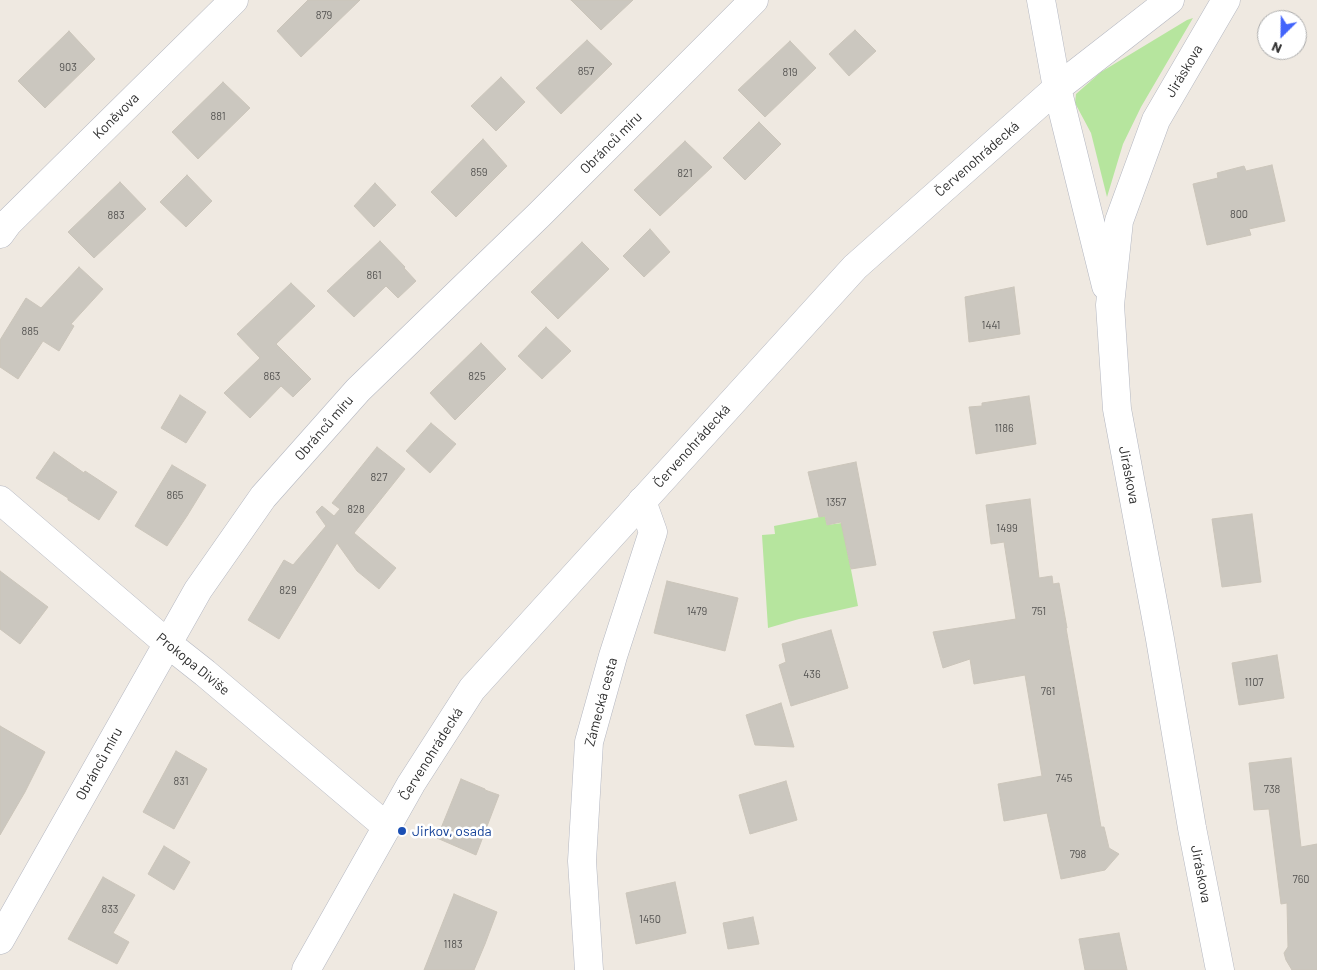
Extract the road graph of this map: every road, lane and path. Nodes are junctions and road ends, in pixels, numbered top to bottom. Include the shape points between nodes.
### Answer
1 (234, 0) edge
2 (754, 0) edge
3 (1041, 0) edge
4 (1170, 0) edge
5 (1226, 0) edge
6 (1057, 88) junction
7 (0, 234) edge
8 (1110, 305) junction
9 (0, 500) edge
10 (642, 501) junction
11 (167, 643) junction
12 (387, 827) junction
13 (0, 940) edge
14 (306, 970) edge
15 (589, 970) edge
16 (1220, 970) edge

1 - 7 street, Koněvova
2 - 11 street, Obránců míru via 358,390 263,497 198,590
3 - 6 street
4 - 6 street, Červenohrádecká
5 - 8 street, Jiráskova via 1156,120 1119,221
6 - 8 street
6 - 10 street, Červenohrádecká via 855,267
8 - 16 street, Jiráskova via 1117,409
9 - 11 street, Prokopa Diviše
10 - 12 street, Červenohrádecká via 472,689
10 - 15 street, Zámecká cesta via 653,532 589,742 582,862
11 - 12 street, Prokopa Diviše
11 - 13 street, Obránců míru
12 - 14 street, Červenohrádecká

